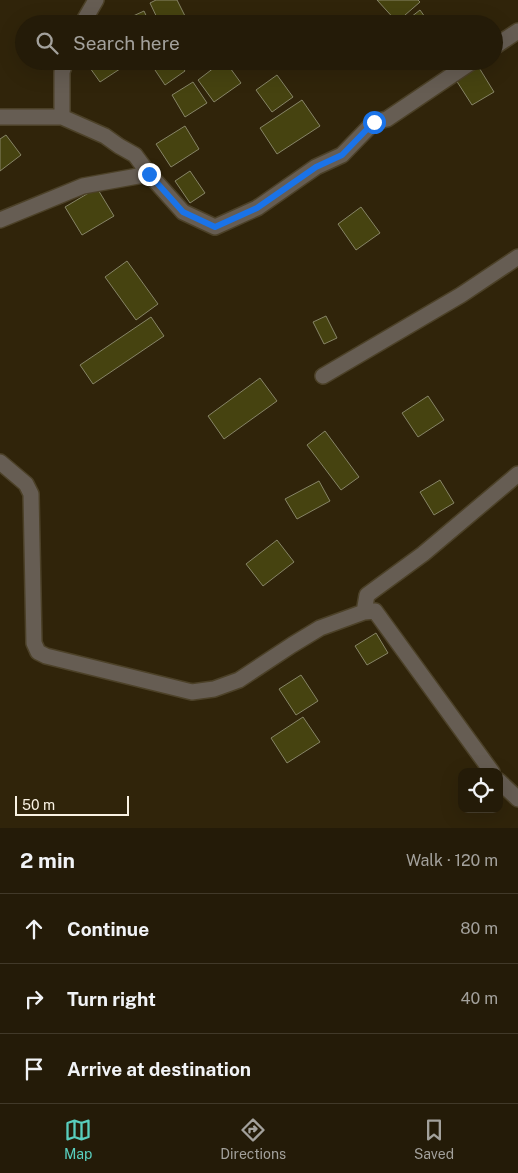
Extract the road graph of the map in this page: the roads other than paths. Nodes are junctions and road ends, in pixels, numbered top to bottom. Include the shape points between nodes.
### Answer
1 (96, 0) edge
2 (87, 15) edge
3 (518, 31) edge
4 (503, 41) edge
5 (63, 70) edge
6 (460, 70) edge
7 (0, 117) edge
8 (62, 117) junction
9 (149, 174) junction
10 (0, 220) edge
11 (518, 257) edge
12 (323, 376) dead end
13 (0, 462) edge
14 (518, 474) edge
15 (364, 612) junction
16 (489, 768) edge
17 (503, 785) edge
18 (518, 799) edge

1 - 2 street
3 - 4 street
5 - 8 street
6 - 9 street via 387,119 374,122 342,155 316,167 257,208 215,227 183,212
7 - 8 street
8 - 9 street via 105,136 135,155
9 - 10 street via 83,186
11 - 12 street via 461,295
13 - 15 street via 26,484 31,494 34,643 38,652 46,656 192,692 214,690 239,680 320,628
14 - 15 street via 367,595
15 - 16 street via 374,611 380,618
17 - 18 street

